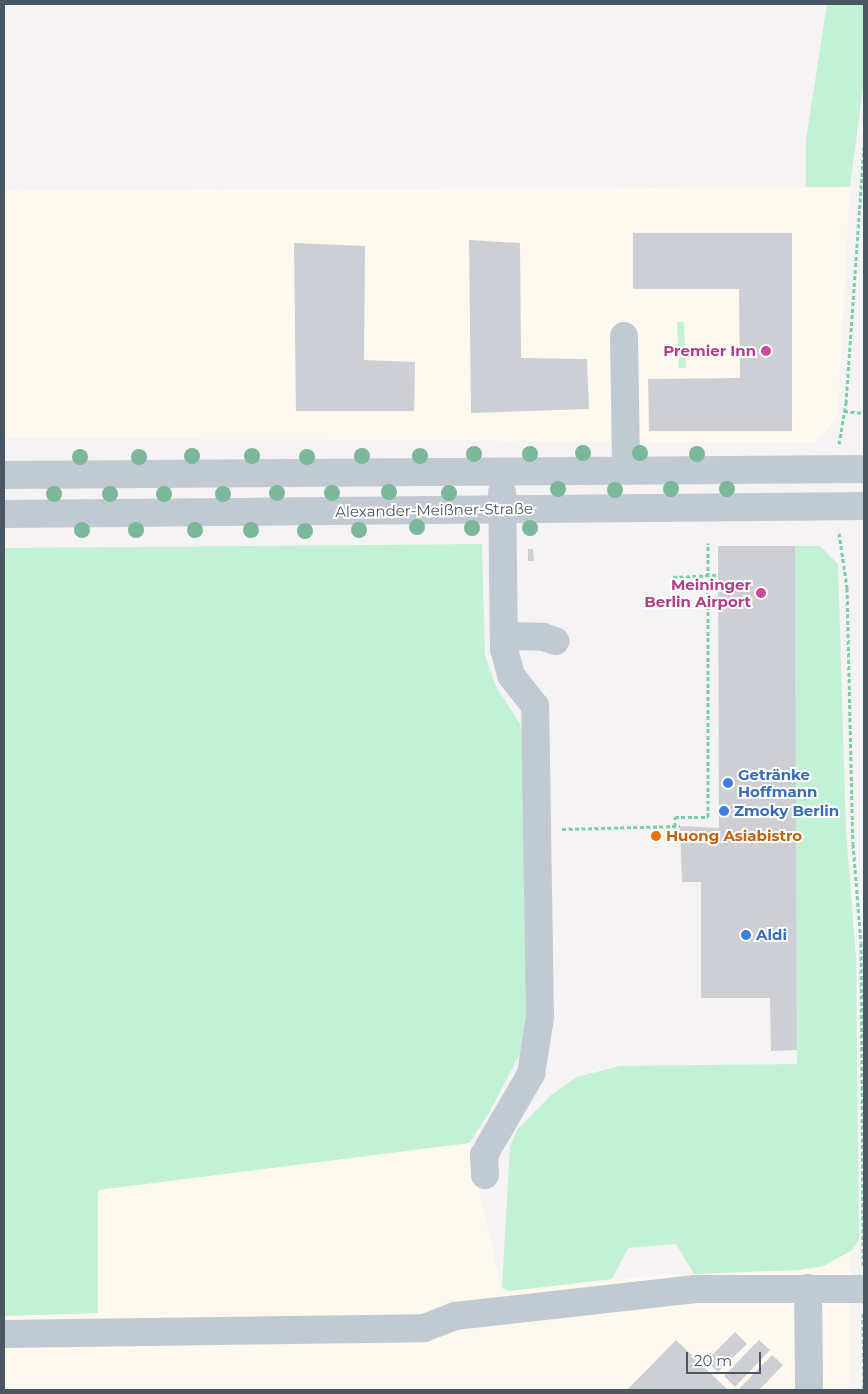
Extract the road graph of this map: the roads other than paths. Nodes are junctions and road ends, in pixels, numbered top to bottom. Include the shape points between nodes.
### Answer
1 (624, 336) dead end
2 (852, 469) edge
3 (503, 470) junction
4 (626, 470) junction
5 (4, 474) edge
6 (852, 505) edge
7 (502, 509) junction
8 (4, 514) edge
9 (504, 636) junction
10 (555, 641) dead end
11 (484, 1175) dead end
12 (808, 1288) junction
13 (864, 1289) edge
14 (4, 1334) edge
15 (810, 1390) edge

1 - 4 street
2 - 4 street
3 - 4 street
3 - 5 street
3 - 7 street
6 - 7 street, Alexander-Meißner-Straße
7 - 8 street, Alexander-Meißner-Straße
7 - 9 street
9 - 10 street via 542,637
9 - 11 street via 511,675 535,706 540,1017 531,1074 484,1155
12 - 13 street
12 - 14 street via 695,1289 455,1316 424,1328
12 - 15 street

